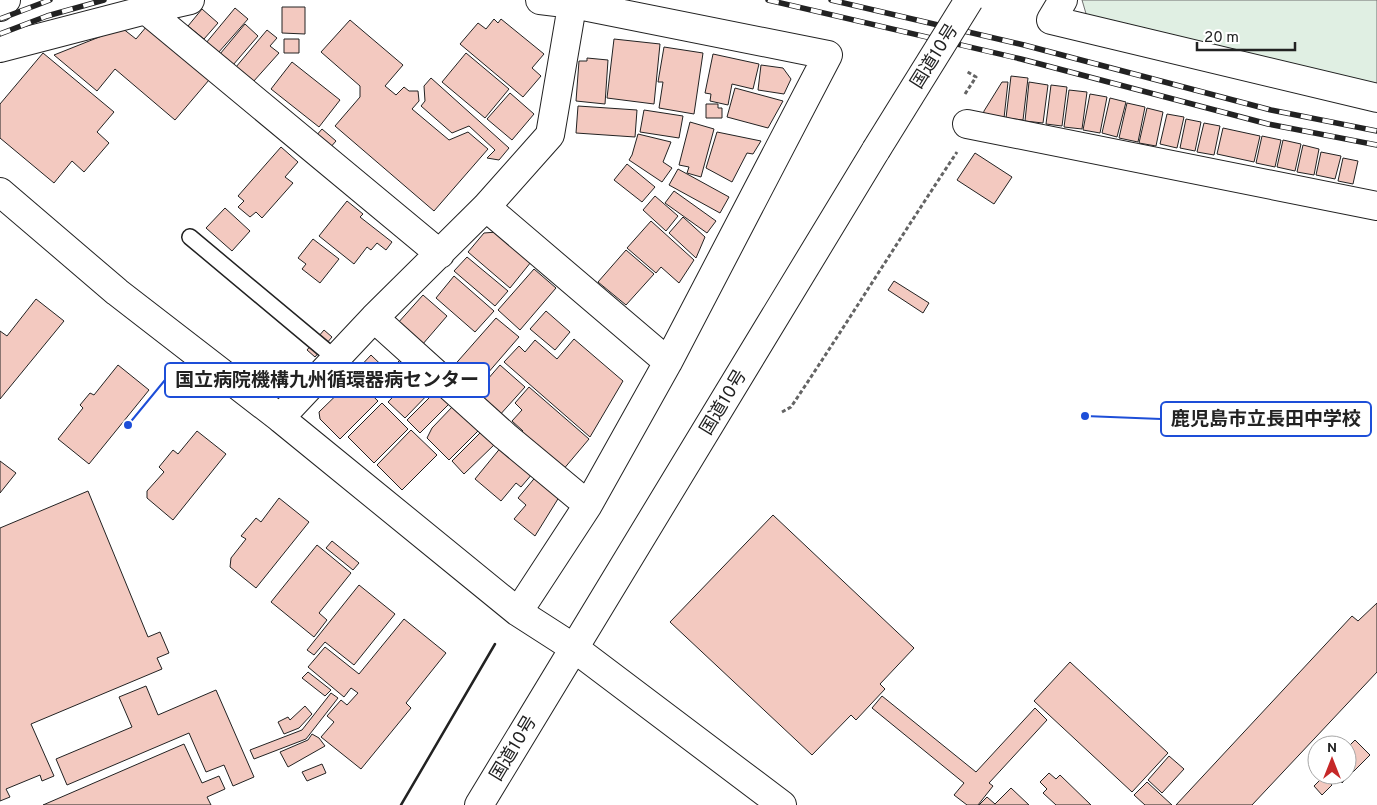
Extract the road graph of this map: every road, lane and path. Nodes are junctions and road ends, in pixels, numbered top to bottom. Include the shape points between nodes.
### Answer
1 (6, 0) edge
2 (190, 0) edge
3 (540, 0) edge
4 (969, 0) edge
5 (1063, 0) edge
6 (573, 2) edge
7 (0, 7) edge
8 (146, 10) junction
9 (0, 48) edge
10 (1377, 98) edge
11 (967, 124) joint
12 (0, 192) edge
13 (486, 206) junction
14 (1377, 206) edge
15 (190, 237) dead end
16 (440, 254) junction
17 (374, 318) junction
18 (336, 359) junction
19 (668, 362) junction
20 (782, 412) dead end
21 (280, 418) junction
22 (588, 505) junction
23 (518, 612) junction
24 (574, 648) junction
25 (479, 805) edge
26 (782, 805) edge

1 - 7 main road
2 - 8 main road
3 - 6 main road
4 - 24 main road, 国道10号, bridge
5 - 10 main road via 1051,20
6 - 13 main road via 550,135
6 - 19 main road via 828,55
8 - 9 main road
8 - 16 main road
11 - 14 main road
11 - 20 path via 968,136 836,340 791,406
12 - 21 main road via 116,292
13 - 16 main road
13 - 19 main road
15 - 18 lane
16 - 17 main road
17 - 18 main road
17 - 22 main road via 505,436
18 - 21 main road
19 - 22 main road
21 - 23 main road
22 - 23 main road
23 - 24 main road
24 - 25 main road, 国道10号
24 - 26 main road

